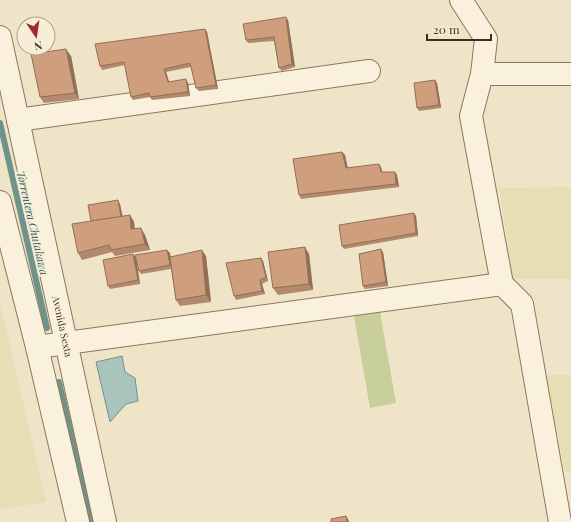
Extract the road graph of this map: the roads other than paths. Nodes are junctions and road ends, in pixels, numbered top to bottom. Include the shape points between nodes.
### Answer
1 (461, 0) edge
2 (0, 37) edge
3 (369, 71) dead end
4 (482, 74) junction
5 (571, 74) edge
6 (18, 120) junction
7 (0, 202) edge
8 (502, 284) junction
9 (66, 344) junction
10 (40, 347) junction
11 (78, 522) edge
12 (105, 522) edge
13 (560, 522) edge

1 - 4 street via 486,40
2 - 6 street, Avenida Sexta
3 - 6 street
4 - 5 street
4 - 8 street via 471,116
6 - 9 street, Avenida Sexta
7 - 10 street
8 - 9 street
8 - 13 street via 522,304
9 - 10 street
9 - 12 street, Avenida Sexta
10 - 11 street

